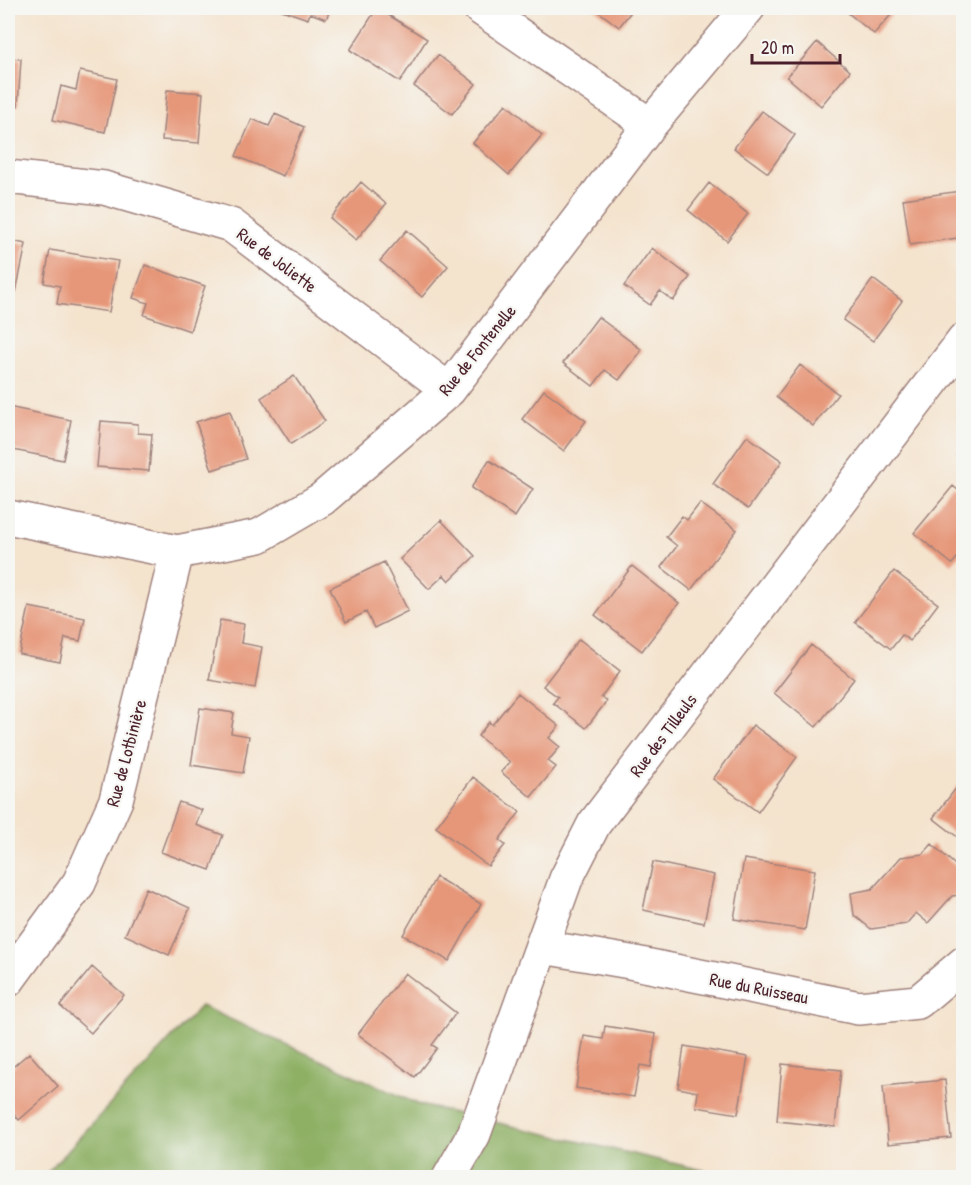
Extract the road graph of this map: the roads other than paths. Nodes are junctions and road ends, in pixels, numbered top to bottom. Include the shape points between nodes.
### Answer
1 (480, 8) edge
2 (748, 8) edge
3 (650, 125) junction
4 (8, 177) edge
5 (963, 340) edge
6 (449, 390) junction
7 (8, 517) edge
8 (177, 552) junction
9 (543, 947) junction
10 (963, 963) edge
11 (10, 971) edge
12 (449, 1178) edge

1 - 3 street
2 - 3 street, Rue de Fontenelle
3 - 6 street, Rue de Fontenelle
4 - 6 street, Rue de Joliette via 104,188 231,225
5 - 9 street, Rue des Tilleuls via 594,824 566,879
6 - 8 street, Rue de Fontenelle via 322,499 259,536
7 - 8 street, Rue de Fontenelle
8 - 11 street, Rue de Lotbinière via 116,800 79,883
9 - 10 street, Rue du Ruisseau via 859,1008 918,1002
9 - 12 street, Rue des Tilleuls via 474,1134

